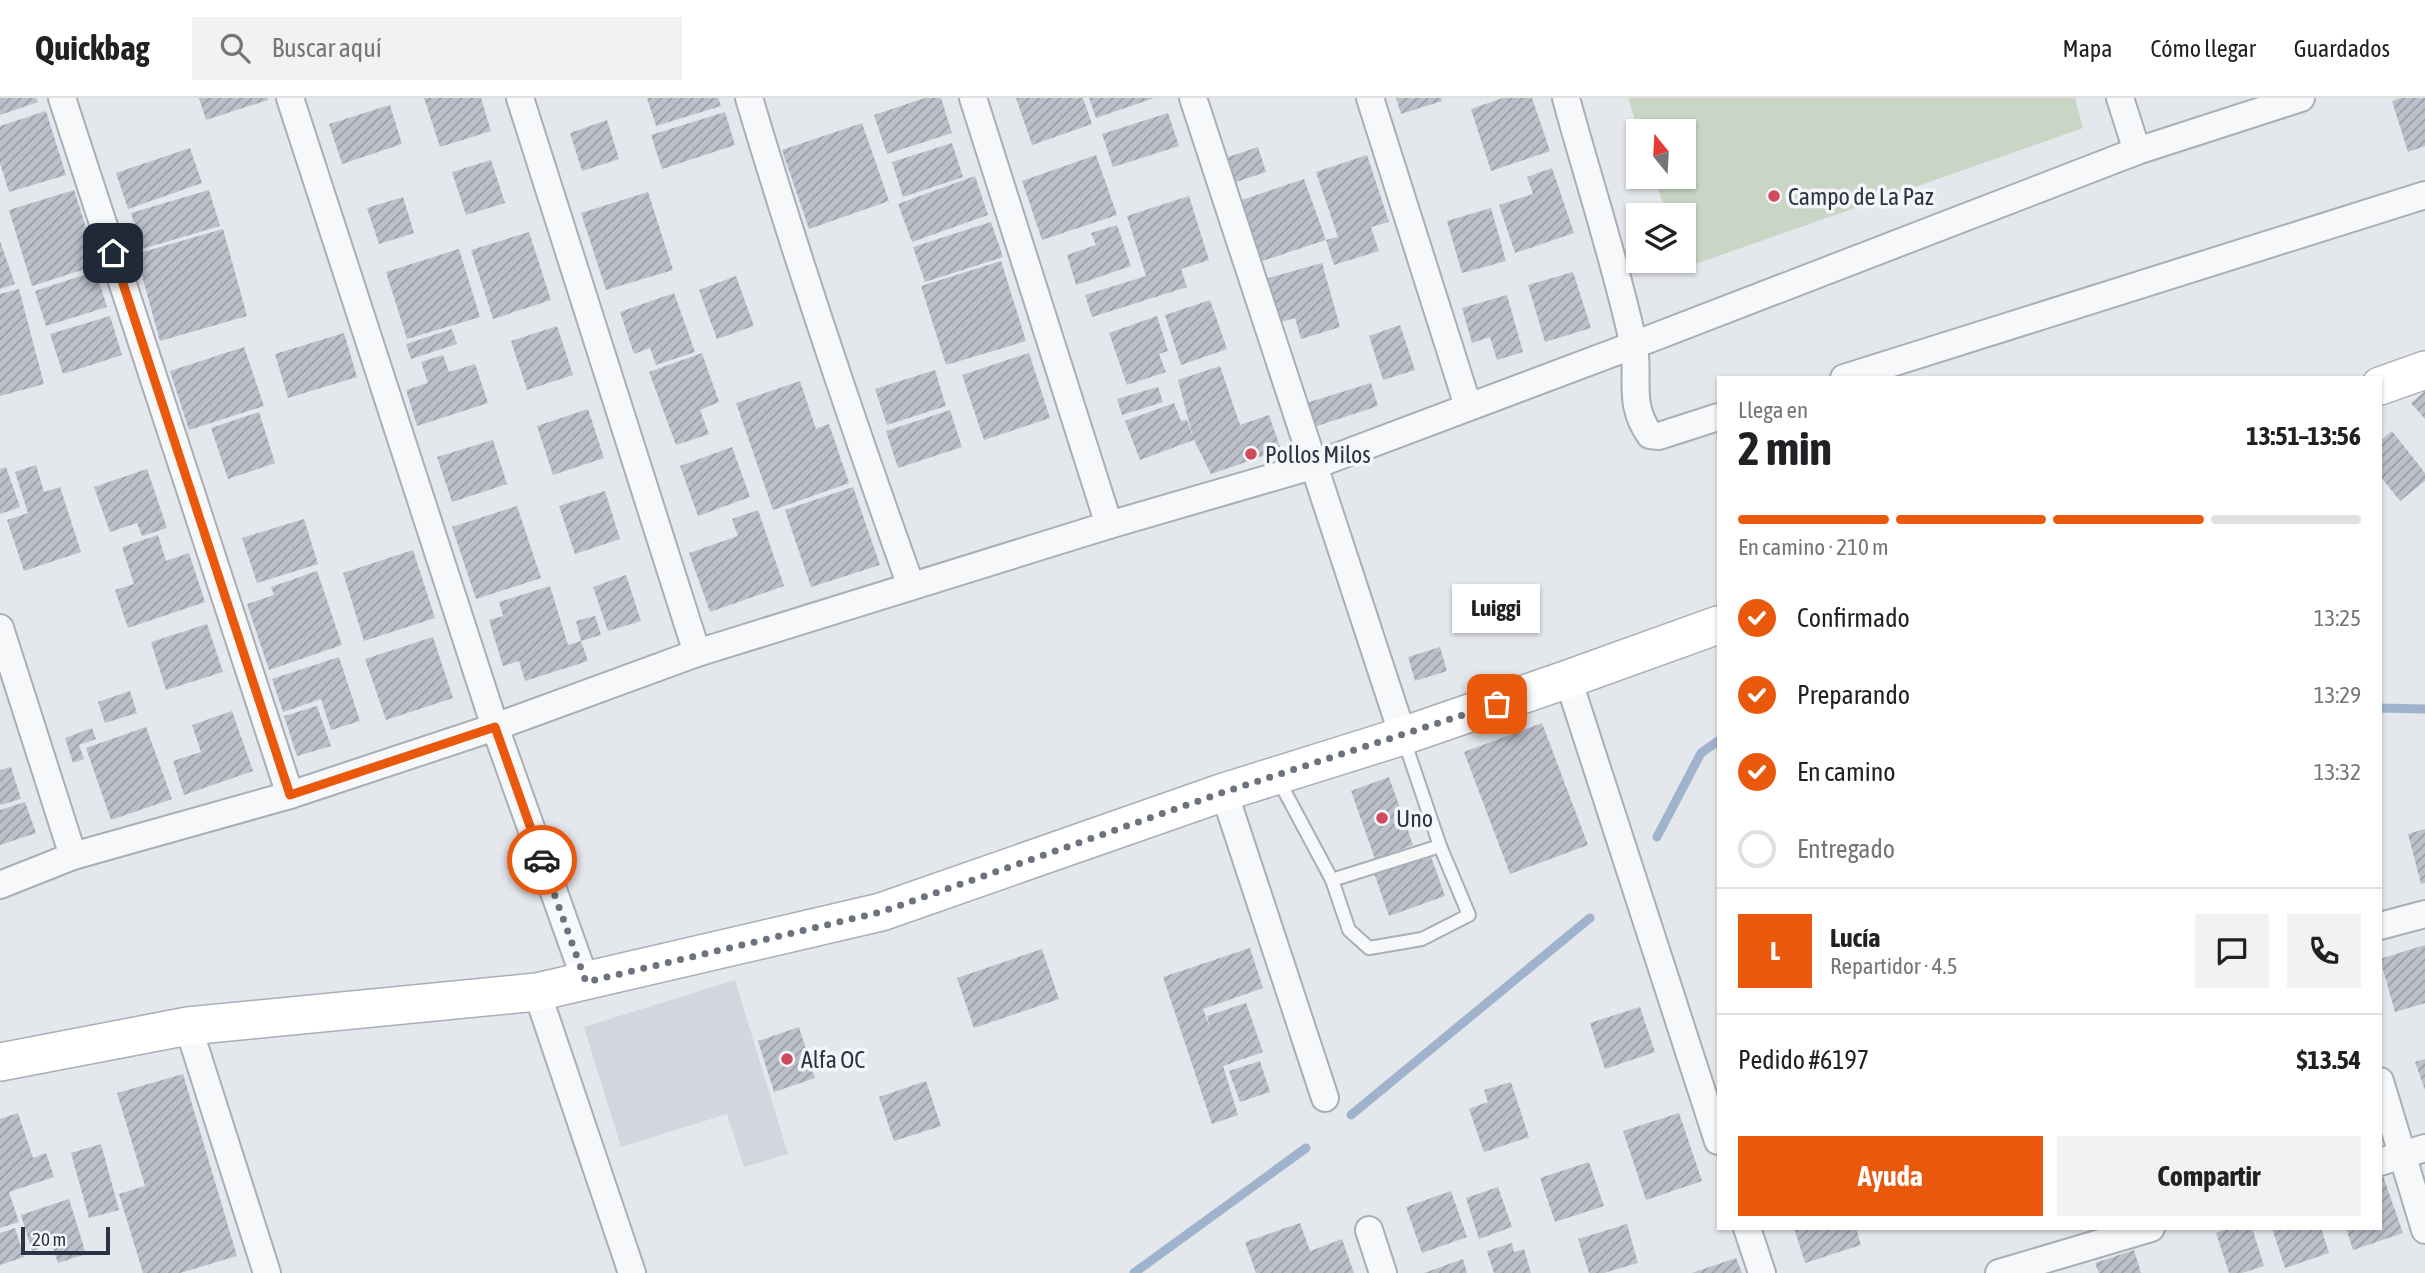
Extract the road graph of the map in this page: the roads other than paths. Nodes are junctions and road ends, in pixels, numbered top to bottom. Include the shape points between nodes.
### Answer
1 (62, 98) edge
2 (290, 98) edge
3 (520, 98) edge
4 (749, 98) edge
5 (973, 98) edge
6 (1192, 98) edge
7 (1370, 98) edge
8 (1566, 98) edge
9 (2120, 98) edge
10 (2301, 98) edge
11 (2137, 150) junction
12 (2425, 195) edge
13 (1634, 345) junction
14 (2425, 370) edge
15 (1850, 376) edge
16 (2382, 385) edge
17 (1468, 406) junction
18 (1717, 417) edge
19 (1315, 464) junction
20 (1109, 525) junction
21 (911, 586) junction
22 (1717, 625) edge
23 (0, 628) edge
24 (697, 653) junction
25 (1569, 679) junction
26 (495, 727) junction
27 (1403, 736) junction
28 (1276, 776) junction
29 (1224, 792) junction
30 (290, 795) junction
31 (1440, 846) junction
32 (73, 856) junction
33 (1332, 880) junction
34 (0, 885) edge
35 (2425, 914) edge
36 (2382, 925) edge
37 (586, 982) junction
38 (537, 992) junction
39 (188, 1026) junction
40 (0, 1062) edge
41 (1707, 1067) edge
42 (2382, 1087) edge
43 (1325, 1098) dead end
44 (1717, 1134) edge
45 (2403, 1155) edge
46 (1369, 1230) dead end
47 (1748, 1230) edge
48 (2144, 1230) edge
49 (2425, 1230) edge
50 (267, 1273) edge
51 (632, 1273) edge
52 (1383, 1273) edge
53 (1762, 1273) edge
54 (1999, 1273) edge

1 - 30 street
2 - 26 street
3 - 24 street
4 - 21 street via 839,384
5 - 20 street
6 - 19 street
7 - 17 street
8 - 13 street
9 - 11 street
10 - 11 street
11 - 13 street
12 - 15 street
13 - 17 street
13 - 18 street via 1634,398 1650,435
14 - 16 street
17 - 19 street
19 - 20 street
19 - 27 street
20 - 21 street
21 - 24 street
22 - 25 street
23 - 32 street
24 - 26 street
25 - 27 street
25 - 41 street
26 - 30 street
26 - 37 street
27 - 28 street
27 - 31 lane
28 - 29 street
28 - 33 lane
29 - 37 street via 881,912
29 - 43 street
30 - 32 street
31 - 33 lane
31 - 33 lane via 1469,915 1422,939 1369,948 1349,930
32 - 34 street
35 - 36 street
37 - 38 street
38 - 39 street
38 - 51 street
39 - 40 street
39 - 50 street
41 - 44 street
42 - 45 street
45 - 49 street
46 - 52 street
47 - 53 street
48 - 54 street

